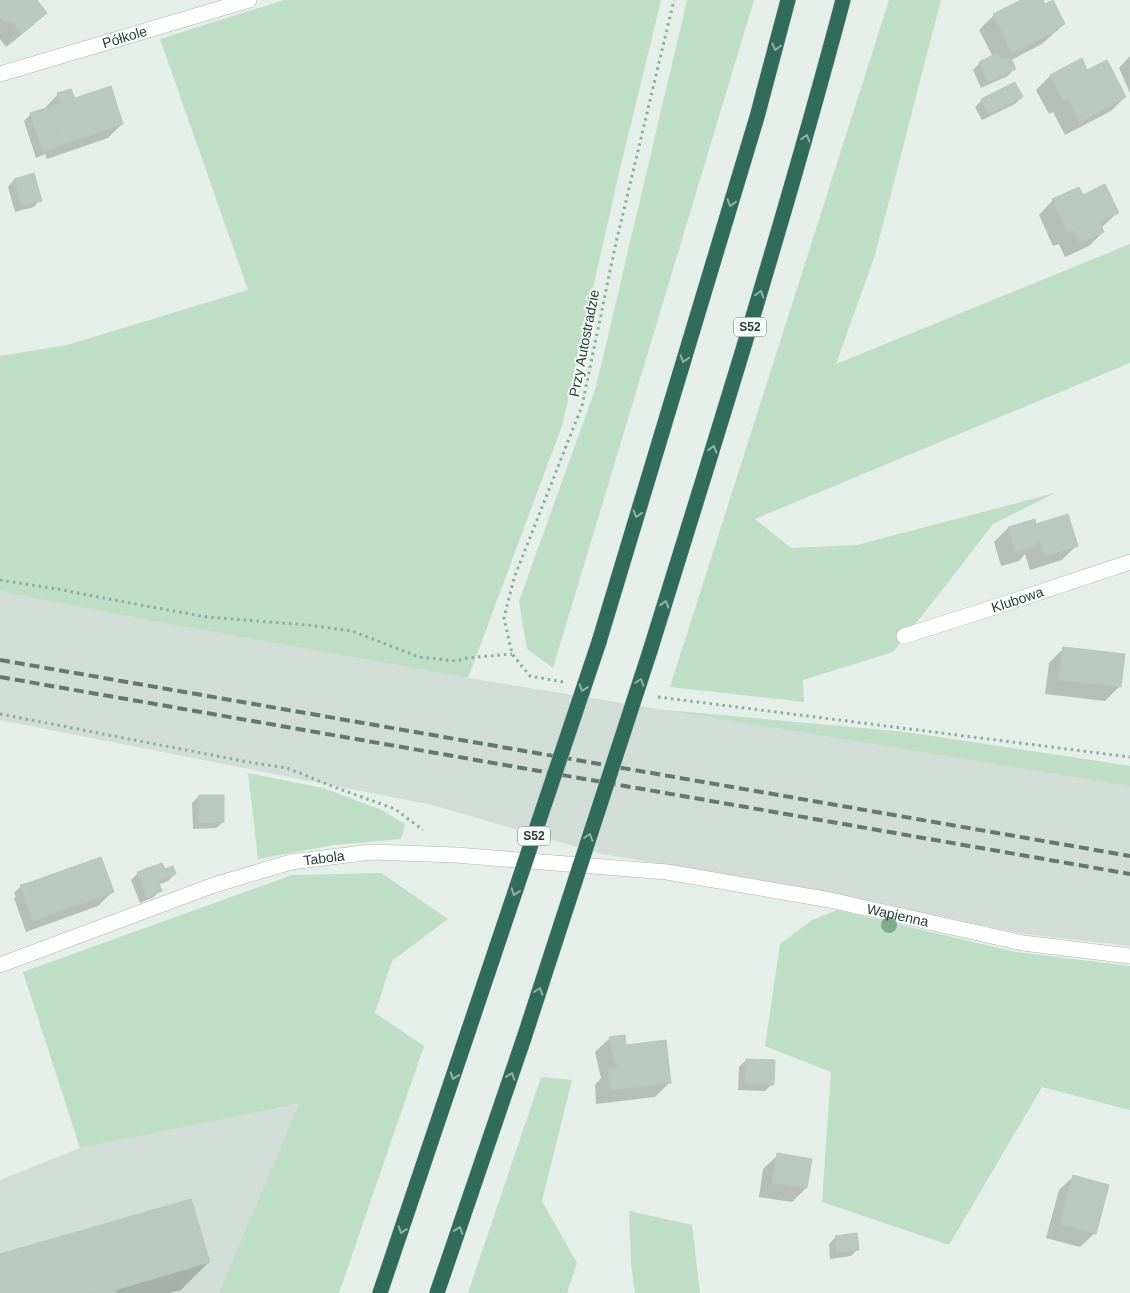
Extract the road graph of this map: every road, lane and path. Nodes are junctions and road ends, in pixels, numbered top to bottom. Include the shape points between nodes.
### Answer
1 (249, 0) edge
2 (674, 0) edge
3 (788, 0) edge
4 (843, 0) edge
5 (0, 74) edge
6 (1130, 562) edge
7 (0, 580) edge
8 (904, 636) dead end
9 (512, 654) junction
10 (569, 683) dead end
11 (656, 696) dead end
12 (0, 714) edge
13 (1130, 757) edge
14 (425, 832) dead end
15 (667, 872) joint
16 (1130, 956) edge
17 (0, 965) edge
18 (380, 1293) edge
19 (438, 1293) edge

1 - 5 street, Półkole
2 - 9 path, Przy Autostradzie via 615,247 582,406 514,578 504,618
3 -> 18 highway, S52, bridge via 757,117 599,642
19 -> 4 highway, S52, bridge via 650,651 738,370
6 - 8 street, Klubowa
7 - 9 path via 207,617 352,631 419,657 456,661
9 - 10 path, Przy Autostradzie via 530,676
11 - 13 path
12 - 14 path via 287,768 395,809
15 - 16 street, Wapienna via 830,900 1023,943
15 - 17 street, Tabola via 456,855 371,852 292,862 214,885

